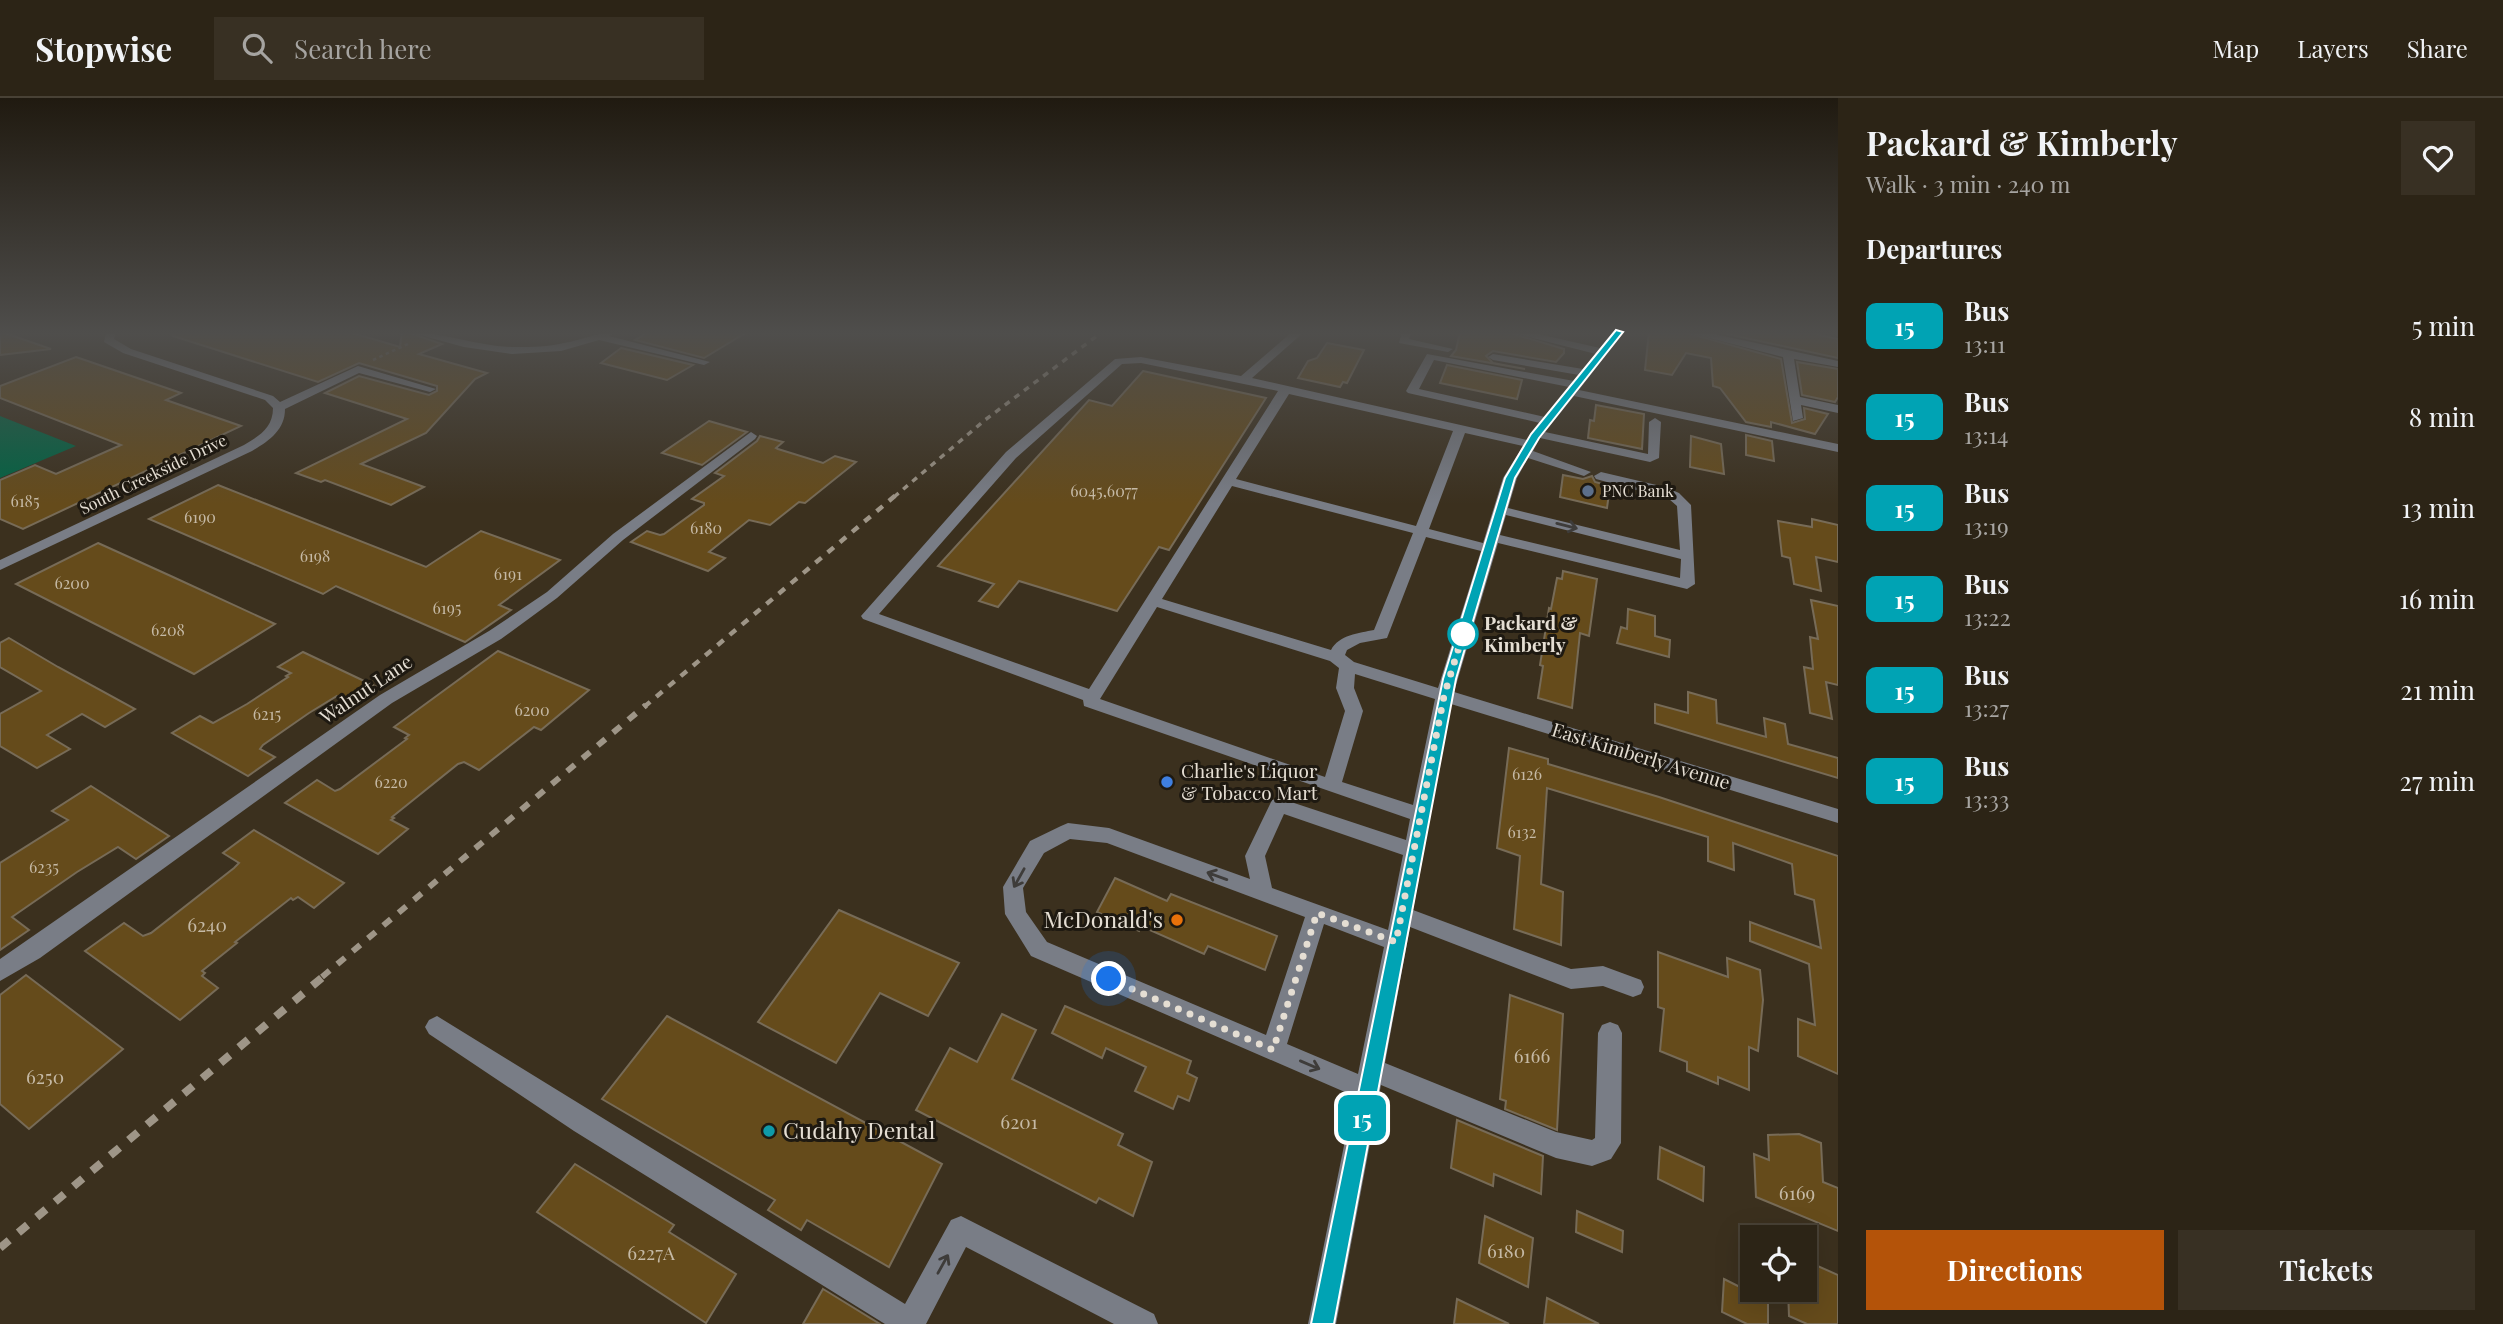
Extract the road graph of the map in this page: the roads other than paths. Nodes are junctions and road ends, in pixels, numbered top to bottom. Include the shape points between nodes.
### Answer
1 (246, 389) edge
2 (316, 389) edge
3 (1087, 389) edge
4 (1413, 389) edge
5 (1573, 389) edge
6 (1603, 389) edge
7 (1793, 389) edge
8 (1285, 390) joint
9 (1795, 400) junction
10 (279, 407) junction
11 (1838, 409) edge
12 (1797, 418) dead end
13 (1655, 422) dead end
14 (1460, 429) junction
15 (751, 436) dead end
16 (1535, 438) junction
17 (1838, 448) edge
18 (1584, 472) dead end
19 (1601, 476) dead end
20 (1228, 481) junction
21 (1500, 510) junction
22 (1419, 530) junction
23 (1491, 543) junction
24 (1688, 556) junction
25 (0, 566) edge
26 (1153, 601) junction
27 (1342, 662) junction
28 (1444, 696) junction
29 (1093, 697) junction
30 (1332, 786) junction
31 (1421, 815) junction
32 (1838, 816) edge
33 (1414, 851) junction
34 (1263, 893) junction
35 (1317, 913) junction
36 (1401, 915) junction
37 (1396, 942) junction
38 (0, 971) edge
39 (1633, 986) dead end
40 (437, 1027) dead end
41 (1610, 1033) dead end
42 (1273, 1050) junction
43 (1369, 1079) junction
44 (910, 1324) edge
45 (1144, 1324) edge
46 (1322, 1324) edge

1 - 10 street
2 - 10 street
3 - 29 street via 1011,455 869,616
4 - 16 street
5 - 16 street
6 - 17 street
7 - 9 street
8 - 14 street
8 - 20 street
9 - 11 street
9 - 12 street
10 - 25 street, South Creekside Drive via 274,429 248,448
13 - 16 street via 1654,455 1650,458
14 - 16 street
14 - 22 street
15 - 38 street, Walnut Lane via 618,537 552,595 495,635 386,699
16 - 18 street
16 - 21 street via 1510,478
19 - 24 street via 1674,496 1684,505
20 - 22 street
20 - 26 street
21 - 23 street
21 -> 24 street
22 - 23 street
22 - 27 street via 1381,634 1339,647
23 - 24 street via 1687,584
23 - 28 street
26 - 27 street, East Kimberly Avenue
26 - 29 street
27 - 28 street, East Kimberly Avenue
27 - 30 street via 1354,711
28 - 31 street
28 - 32 street, East Kimberly Avenue
29 - 30 street via 1090,702
30 - 31 street
31 - 33 street
33 - 34 street via 1279,805 1255,856
33 - 36 street
34 - 35 street
34 -> 42 street via 1109,836 1069,831 1037,847 1013,887 1016,914 1039,949
35 - 37 street
35 - 42 street
36 - 37 street
36 - 39 street via 1572,979 1603,976
37 - 43 street
40 - 44 street
41 - 43 street via 1608,1143 1592,1153 1556,1145
42 -> 43 street
43 - 46 street
44 -> 45 street via 961,1230

